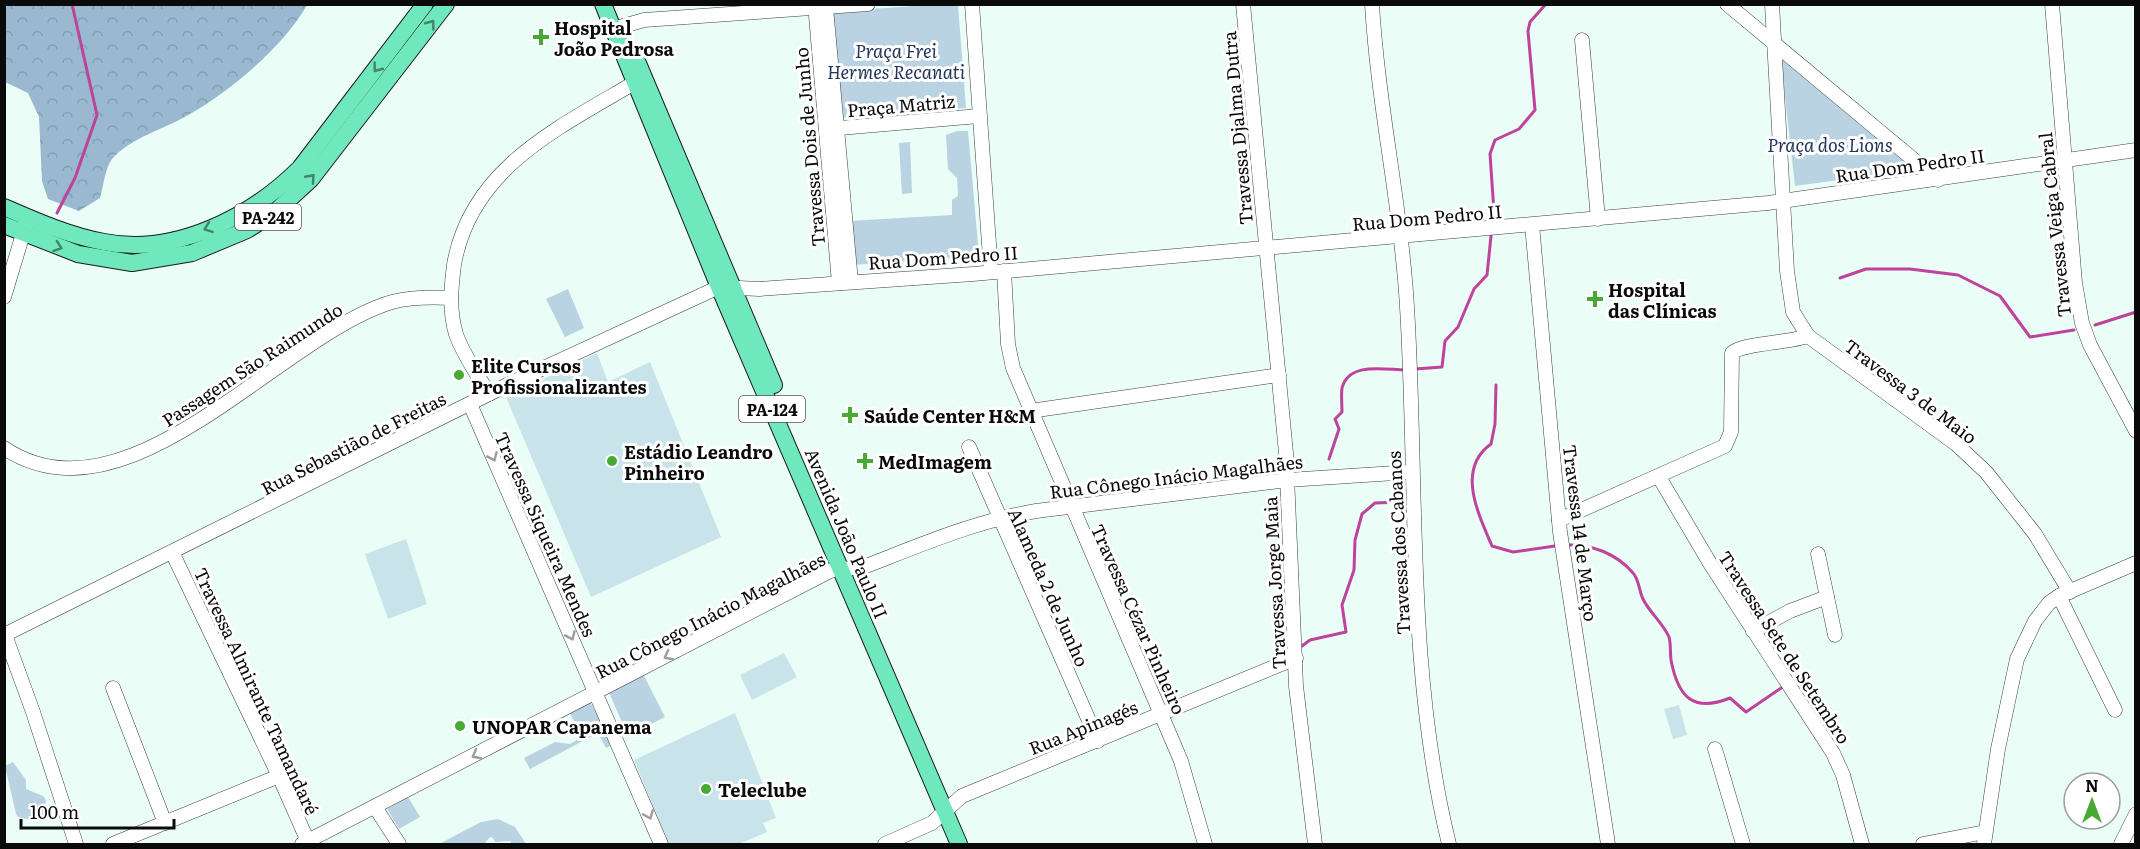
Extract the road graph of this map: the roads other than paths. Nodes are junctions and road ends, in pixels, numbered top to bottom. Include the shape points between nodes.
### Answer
1 (424, 4) edge
2 (446, 4) edge
3 (603, 4) edge
4 (614, 4) edge
5 (868, 4) edge
6 (972, 4) edge
7 (1243, 4) edge
8 (1371, 4) edge
9 (1727, 4) edge
10 (1772, 4) edge
11 (2052, 4) edge
12 (820, 6) edge
13 (617, 27) junction
14 (1582, 40) dead end
15 (1775, 44) junction
16 (634, 84) junction
17 (352, 115) junction
18 (979, 116) junction
19 (832, 129) junction
20 (2136, 150) edge
21 (2065, 160) junction
22 (1938, 180) junction
23 (289, 191) junction
24 (1784, 201) junction
25 (4, 207) edge
26 (1598, 219) junction
27 (4, 225) edge
28 (25, 225) junction
29 (1532, 225) junction
30 (1401, 237) junction
31 (132, 244) junction
32 (1266, 248) junction
33 (132, 262) junction
34 (997, 271) junction
35 (845, 283) junction
36 (726, 288) junction
37 (4, 297) edge
38 (451, 298) junction
39 (1808, 336) junction
40 (1279, 375) junction
41 (489, 394) junction
42 (470, 404) junction
43 (1030, 411) junction
44 (2136, 430) edge
45 (969, 447) dead end
46 (4, 448) edge
47 (1411, 472) junction
48 (1659, 477) junction
49 (1287, 480) junction
50 (1070, 506) junction
51 (998, 518) junction
52 (1559, 520) junction
53 (172, 552) junction
54 (1818, 554) dead end
55 (2136, 563) edge
56 (847, 568) junction
57 (2065, 594) junction
58 (1827, 597) junction
59 (1753, 631) junction
60 (5, 635) edge
61 (1835, 635) dead end
62 (1296, 658) junction
63 (113, 688) dead end
64 (596, 693) junction
65 (2115, 710) dead end
66 (1162, 714) junction
67 (1098, 741) junction
68 (1715, 749) dead end
69 (279, 776) junction
70 (375, 807) junction
71 (949, 808) junction
72 (2136, 814) edge
73 (165, 823) junction
74 (1984, 838) edge
75 (76, 844) edge
76 (113, 844) edge
77 (306, 844) edge
78 (399, 844) edge
79 (661, 844) edge
80 (885, 844) edge
81 (959, 844) edge
82 (970, 844) edge
83 (1205, 844) edge
84 (1315, 844) edge
85 (1449, 844) edge
86 (1608, 844) edge
87 (1743, 844) edge
88 (1862, 844) edge
89 (1923, 844) edge
90 (2121, 844) edge

1 -> 17 main road, PA-242
17 -> 2 main road, PA-242
3 - 13 main road, Avenida João Paulo II / PA-124
4 - 13 main road, Avenida João Paulo II / PA-124
5 - 12 street
6 - 18 street, Travessa Cézar Pinheiro
7 - 32 street, Travessa Djalma Dutra
8 - 30 street, Travessa dos Cabanos
9 - 15 street
10 - 15 street, Travessa 3 de Maio
11 - 21 street, Travessa Veiga Cabral
12 - 13 street via 662,18
12 - 19 street, Travessa Dois de Junho
13 - 16 main road, Avenida João Paulo II / PA-124
13 - 36 main road, Avenida João Paulo II / PA-124
14 - 26 street
15 - 22 street
15 - 24 street, Travessa 3 de Maio
16 - 36 main road, Avenida João Paulo II / PA-124
16 - 38 street via 534,143 491,183 469,217 456,258
17 - 23 main road, PA-242 via 300,168
18 - 19 street, Praça Matriz
18 - 34 street, Travessa Cézar Pinheiro
19 - 35 street, Travessa Dois de Junho
20 - 21 street, Rua Dom Pedro II
21 - 22 street, Rua Dom Pedro II
21 - 44 street, Travessa Veiga Cabral via 2082,323 2098,363
22 - 24 street, Rua Dom Pedro II
23 -> 31 main road, PA-242 via 175,240
23 - 33 main road, PA-242 via 265,219 220,242 192,253
24 - 26 street, Rua Dom Pedro II
24 - 39 street, Travessa 3 de Maio via 1790,299
25 - 28 main road, PA-242
26 - 29 street, Rua Dom Pedro II
27 - 28 main road, PA-242
28 - 31 main road, PA-242
28 -> 33 main road, PA-242 via 78,254
28 - 37 street
29 - 30 street, Rua Dom Pedro II
29 - 52 street, Travessa 14 de Março
30 - 32 street, Rua Dom Pedro II
30 - 47 street, Travessa dos Cabanos
31 - 33 main road
32 - 34 street, Rua Dom Pedro II
32 - 40 street, Travessa Jorge Maia
34 - 35 street, Rua Dom Pedro II
34 - 43 street, Travessa Cézar Pinheiro via 1009,352
35 - 36 street, Rua Dom Pedro II
36 - 41 street, Rua Sebastião de Freitas
36 - 56 main road, Avenida João Paulo II / PA-124
38 - 41 street via 457,335
38 - 46 street, Passagem São Raimundo via 410,299 369,311 191,428 135,454 76,468 26,459
39 - 48 street via 1735,350 1731,357 1729,440 1718,450
39 - 57 street, Travessa 3 de Maio via 1956,444 1986,472 2035,534
40 - 43 street
40 - 49 street, Travessa Jorge Maia
41 - 42 street, Rua Sebastião de Freitas
42 - 53 street, Rua Sebastião de Freitas
42 -> 64 street, Travessa Siqueira Mendes
43 - 50 street, Travessa Cézar Pinheiro
45 - 51 street, Alameda 2 de Junho
47 - 49 street, Rua Cônego Inácio Magalhães
47 - 85 street, Travessa dos Cabanos via 1428,731
48 - 52 street
48 - 59 street, Travessa Sete de Setembro
49 - 50 street, Rua Cônego Inácio Magalhães
49 - 62 street, Travessa Jorge Maia
50 - 51 street, Rua Cônego Inácio Magalhães
50 - 66 street, Travessa Cézar Pinheiro
51 - 56 street, Rua Cônego Inácio Magalhães via 925,541 866,566
51 - 67 street, Alameda 2 de Junho
52 - 86 street, Travessa 14 de Março
53 - 60 street, Rua Sebastião de Freitas
53 - 69 street, Travessa Almirante Tamandaré
54 - 58 street
55 - 57 street
56 -> 64 street, Rua Cônego Inácio Magalhães via 825,573
56 - 71 main road, Avenida João Paulo II / PA-124
57 - 65 street, Travessa 3 de Maio
57 - 74 street via 2049,603 2035,621 2017,659
58 - 59 street
58 - 61 street
59 - 88 street, Travessa Sete de Setembro via 1833,753
60 - 75 street
62 - 66 street, Rua Apinagés
62 - 84 street, Travessa Jorge Maia via 1299,717
63 - 73 street
64 -> 70 street, Rua Cônego Inácio Magalhães
64 -> 79 street, Travessa Siqueira Mendes
66 - 67 street, Rua Apinagés
66 - 83 street, Travessa Cézar Pinheiro via 1186,776
67 - 71 street, Rua Apinagés via 969,793
68 - 87 street
69 - 73 street
69 - 77 street, Travessa Almirante Tamandaré
70 - 77 street, Rua Cônego Inácio Magalhães
70 - 78 street
71 - 80 street, Rua Apinagés via 932,823
71 - 81 main road, Avenida João Paulo II / PA-124
71 - 82 main road, Avenida João Paulo II / PA-124
72 - 90 street
73 - 76 street
74 - 89 street

